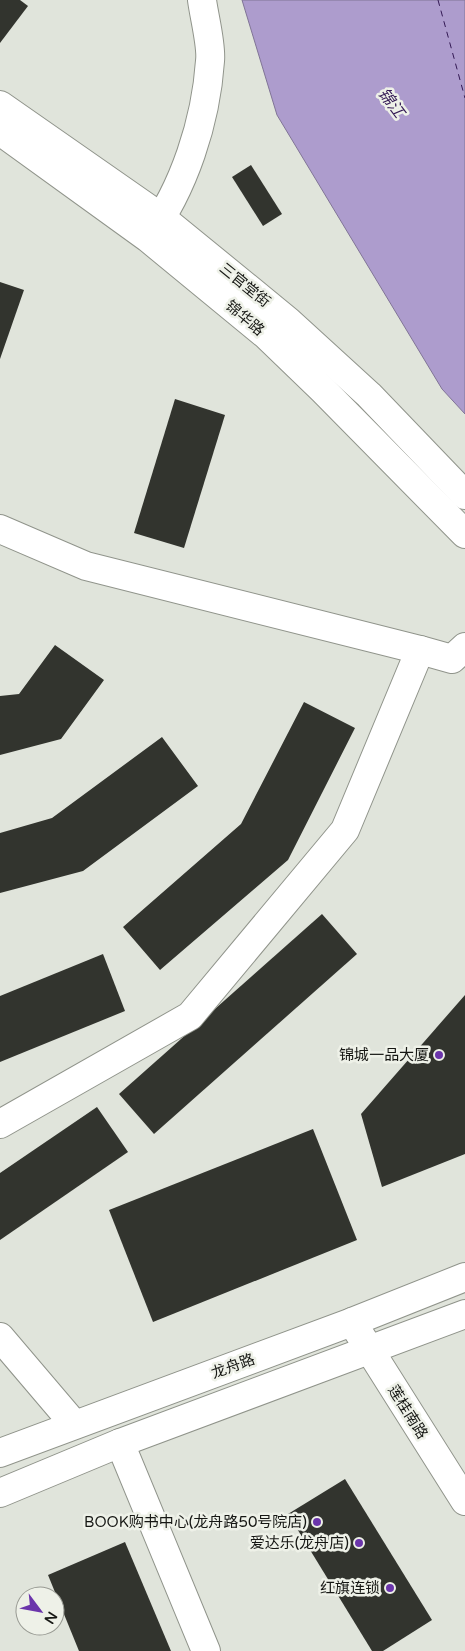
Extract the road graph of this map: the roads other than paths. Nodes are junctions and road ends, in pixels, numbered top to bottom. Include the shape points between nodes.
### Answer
1 (202, 0) edge
2 (0, 104) edge
3 (0, 131) edge
4 (155, 228) junction
5 (465, 495) edge
6 (0, 529) edge
7 (465, 534) edge
8 (465, 647) edge
9 (420, 650) junction
10 (0, 1124) edge
11 (465, 1277) edge
12 (465, 1314) edge
13 (352, 1322) junction
14 (0, 1337) edge
15 (370, 1351) junction
16 (74, 1424) junction
17 (120, 1443) junction
18 (0, 1453) edge
19 (0, 1493) edge
20 (465, 1501) edge
21 (206, 1651) edge

1 - 4 main road via 211,59 202,114 183,177
2 - 4 main road, 三官堂街
3 - 4 main road, 锦华路
4 - 5 main road, 三官堂街 via 288,321 369,395
4 - 7 main road, 锦华路 via 323,390
6 - 9 main road via 86,566
8 - 9 main road via 452,659
9 - 10 main road via 346,830 190,1016
11 - 13 main road, 龙舟路
12 - 15 main road
13 - 15 main road, 莲桂南路
13 - 16 main road, 龙舟路
14 - 16 main road
15 - 17 main road
15 - 20 main road, 莲桂南路
16 - 18 main road, 龙舟路
17 - 19 main road
17 - 21 main road

